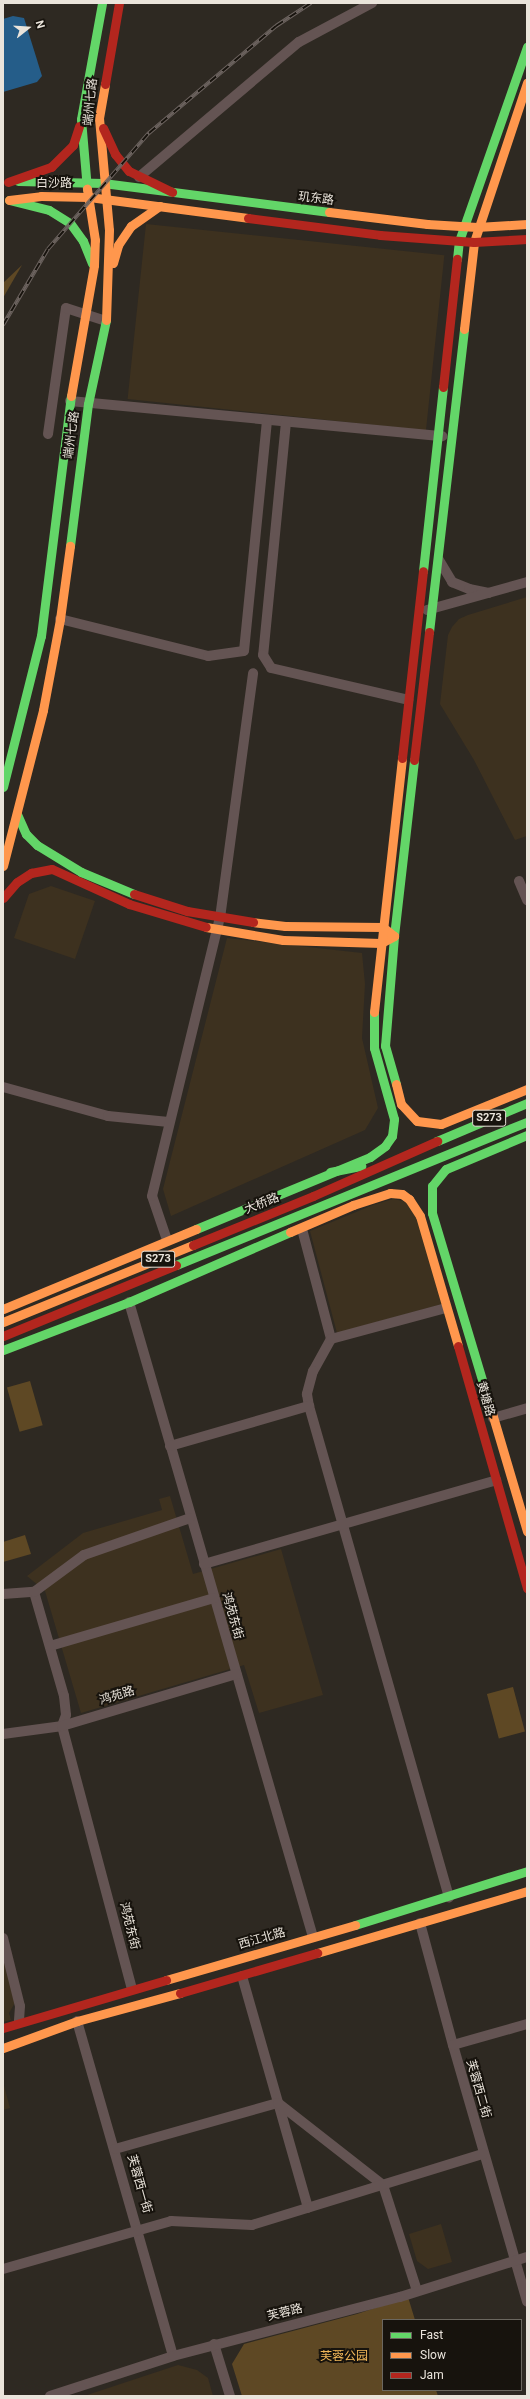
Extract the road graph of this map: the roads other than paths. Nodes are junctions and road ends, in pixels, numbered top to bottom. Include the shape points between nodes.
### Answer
1 (102, 3) edge
2 (119, 3) edge
3 (372, 3) edge
4 (527, 47) edge
5 (527, 83) edge
6 (98, 118) junction
7 (81, 119) junction
8 (139, 177) junction
9 (86, 182) junction
10 (6, 183) edge
11 (103, 183) junction
12 (172, 192) junction
13 (89, 197) junction
14 (106, 199) junction
15 (6, 200) edge
16 (160, 206) junction
17 (527, 224) edge
18 (463, 226) junction
19 (477, 227) junction
20 (527, 239) edge
21 (459, 241) junction
22 (474, 242) junction
23 (94, 265) junction
24 (109, 278) junction
25 (85, 315) junction
26 (106, 321) junction
27 (70, 401) junction
28 (88, 404) junction
29 (266, 420) junction
30 (286, 422) junction
31 (48, 434) dead end
32 (437, 435) junction
33 (452, 436) junction
34 (438, 559) junction
35 (527, 582) edge
36 (491, 593) junction
37 (418, 609) junction
38 (432, 611) junction
39 (60, 618) junction
40 (253, 673) dead end
41 (408, 700) junction
42 (3, 787) edge
43 (17, 814) junction
44 (3, 866) edge
45 (519, 881) dead end
46 (3, 898) edge
47 (527, 900) edge
48 (220, 918) junction
49 (383, 927) junction
50 (217, 929) junction
51 (394, 936) junction
52 (381, 943) junction
53 (3, 1087) edge
54 (527, 1089) edge
55 (507, 1098) junction
56 (527, 1103) edge
57 (169, 1122) junction
58 (527, 1122) edge
59 (452, 1134) junction
60 (527, 1135) edge
61 (477, 1143) junction
62 (385, 1162) junction
63 (460, 1162) junction
64 (330, 1172) junction
65 (391, 1177) junction
66 (353, 1205) junction
67 (302, 1229) junction
68 (167, 1240) junction
69 (129, 1302) junction
70 (446, 1308) junction
71 (3, 1309) edge
72 (3, 1322) edge
73 (3, 1336) edge
74 (331, 1339) junction
75 (3, 1350) edge
76 (308, 1406) junction
77 (527, 1408) edge
78 (493, 1418) junction
79 (170, 1446) junction
80 (496, 1480) junction
81 (190, 1518) junction
82 (342, 1524) junction
83 (527, 1531) edge
84 (204, 1564) junction
85 (527, 1588) edge
86 (34, 1592) junction
87 (3, 1594) edge
88 (214, 1598) junction
89 (50, 1646) junction
90 (236, 1674) junction
91 (62, 1726) junction
92 (3, 1734) edge
93 (527, 1871) edge
94 (516, 1874) junction
95 (524, 1892) edge
96 (449, 1896) junction
97 (420, 1923) junction
98 (313, 1937) junction
99 (3, 1938) edge
100 (242, 1976) junction
101 (132, 1989) junction
102 (77, 2021) junction
103 (19, 2022) junction
104 (527, 2024) edge
105 (3, 2028) edge
106 (453, 2045) junction
107 (3, 2048) edge
108 (278, 2103) junction
109 (115, 2149) junction
110 (484, 2154) junction
111 (383, 2185) junction
112 (308, 2208) junction
113 (138, 2230) junction
114 (527, 2257) edge
115 (514, 2260) junction
116 (3, 2269) edge
117 (417, 2291) junction
118 (527, 2302) edge
119 (214, 2344) junction
120 (173, 2356) junction
121 (50, 2396) edge
122 (230, 2396) edge

1 - 7 main road, 端州七路
2 - 6 main road, 端州七路
3 - 8 street via 298,42
4 - 18 main road
5 - 19 main road
6 - 8 main road via 115,154 129,171
6 - 11 main road, 端州七路
7 - 9 main road, 端州七路
7 - 10 main road via 73,145 61,159 51,166
8 - 12 main road
9 - 10 main road, 白沙路 via 41,180
9 - 11 main road, 白沙路
9 - 13 main road, 端州七路
11 - 12 main road, 玑东路
11 - 14 main road, 端州七路
12 - 18 main road, 玑东路 via 382,220
13 - 14 main road, 白沙路
13 - 15 main road, 白沙路 via 41,196
13 - 23 main road, 端州七路 via 95,240
14 - 16 main road
14 - 24 main road, 端州七路
15 - 23 main road via 49,210 70,223 83,241
16 - 21 main road via 380,235
16 - 24 main road via 128,230 118,245
17 - 19 main road, 玑东路
18 - 19 main road, 玑东路
18 - 21 main road
19 - 22 main road
20 - 22 main road
21 - 22 main road
21 - 32 main road
22 - 33 main road
23 - 25 main road, 端州七路
24 - 26 main road, 端州七路
25 - 26 street
25 - 27 main road, 端州七路
25 - 31 street via 66,308
26 - 28 main road, 端州七路
27 - 28 street
27 - 42 main road, 端州七路 via 41,636
28 - 29 street
28 - 39 main road, 端州七路
29 - 30 street
29 - 39 street via 244,651 208,656
30 - 32 street
30 - 41 street via 263,655 271,668
32 - 33 street
32 - 37 main road
33 - 34 main road
34 - 36 street via 452,582 469,589
34 - 38 main road
35 - 36 street
36 - 38 street
37 - 38 street
37 - 41 main road
38 - 51 main road
39 - 43 main road, 端州七路 via 43,710
40 - 48 street
41 - 49 main road
43 - 44 main road, 端州七路
43 - 48 main road via 26,834 37,845 82,872 133,894 187,911
45 - 47 street
46 - 50 main road via 17,882 31,873 52,869 128,904 180,921
48 - 49 main road via 285,926
48 - 50 street
49 - 51 main road
49 - 52 main road
50 - 52 main road via 283,940
50 - 57 street
51 - 52 main road
51 - 55 main road via 385,1046 401,1104 417,1121 441,1124
52 - 64 main road via 374,1010 374,1048 394,1119 392,1136 385,1146 370,1157
53 - 57 street via 108,1116
54 - 55 main road
55 - 59 main road
56 - 59 main road, 大桥路 / S273
57 - 68 street via 152,1196
58 - 61 main road, 大桥路 / S273
59 - 62 main road, 大桥路 / S273
60 - 63 main road
61 - 63 main road
61 - 65 main road, 大桥路 / S273
62 - 64 main road
62 - 72 main road, 大桥路 / S273 via 313,1196
63 - 78 main road, 黄塘路 via 446,1169 432,1186 432,1213
64 - 68 main road
65 - 66 main road
65 - 73 main road, 大桥路 / S273
66 - 67 main road
66 - 70 main road, 黄塘路 via 390,1193 402,1194 409,1199 420,1216
67 - 69 main road
67 - 74 street
68 - 71 main road
69 - 75 main road
69 - 79 street, 鸿苑东街
70 - 74 street
70 - 80 main road, 黄塘路
74 - 76 street via 313,1371 307,1394
76 - 79 street
76 - 82 street
77 - 78 street
78 - 83 main road, 黄塘路
79 - 81 street, 鸿苑东街
80 - 82 street
80 - 85 main road, 黄塘路
81 - 84 street, 鸿苑东街
81 - 86 street via 84,1555
82 - 84 street
82 - 96 street
84 - 88 street, 鸿苑东街
86 - 87 street
86 - 89 street, 鸿苑东街
88 - 89 street
88 - 90 street, 鸿苑东街
89 - 91 street, 鸿苑东街 via 64,1696 66,1715
90 - 91 street, 鸿苑路
90 - 98 street, 鸿苑东街
91 - 92 street, 鸿苑路
91 - 101 street, 鸿苑东街
93 - 94 main road, 西江北路
94 - 95 main road
94 - 96 main road, 西江北路
95 - 97 main road
96 - 98 main road, 西江北路
97 - 100 main road
97 - 106 street, 芙蓉西二街
98 - 101 main road, 西江北路
99 - 103 street via 20,2006
100 - 102 main road
100 - 108 street
101 - 103 main road, 西江北路
102 - 107 main road
102 - 109 street, 芙蓉西一街
103 - 105 main road, 西江北路
104 - 106 street
106 - 110 street, 芙蓉西二街
108 - 109 street
108 - 111 street
108 - 112 street
109 - 113 street, 芙蓉西一街
110 - 111 street
110 - 115 street, 芙蓉西二街
111 - 112 street
111 - 117 street
112 - 113 street via 252,2224 171,2221
113 - 116 street
113 - 120 street, 芙蓉西一街
114 - 115 street, 芙蓉路
115 - 117 street, 芙蓉路
115 - 118 street, 芙蓉西二街
117 - 119 street, 芙蓉路
119 - 120 street, 芙蓉路
119 - 122 street
120 - 121 street, 芙蓉路

